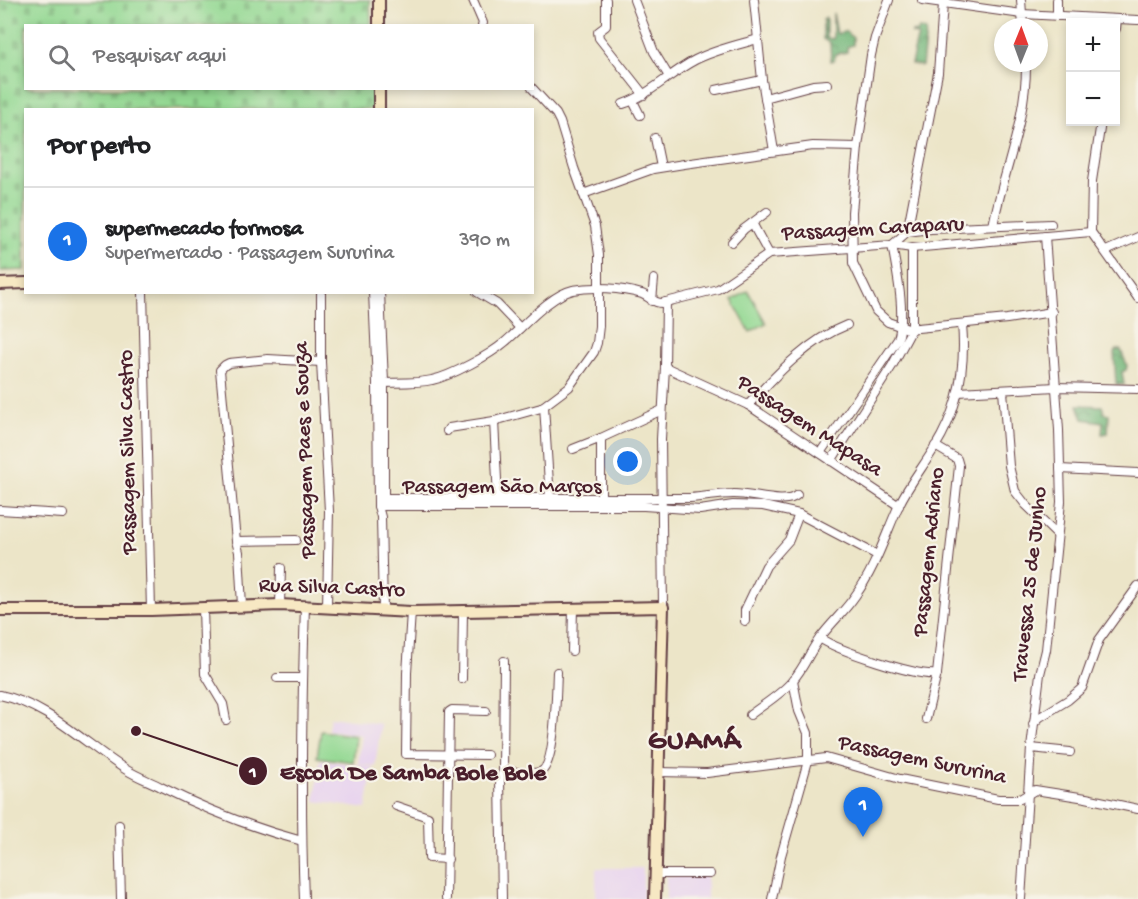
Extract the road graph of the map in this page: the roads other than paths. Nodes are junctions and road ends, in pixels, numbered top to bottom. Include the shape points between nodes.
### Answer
1 (379, 0) edge
2 (473, 0) edge
3 (606, 0) edge
4 (634, 0) edge
5 (753, 0) edge
6 (889, 0) edge
7 (922, 0) edge
8 (1021, 0) edge
9 (1057, 0) edge
10 (943, 4) junction
11 (1022, 14) junction
12 (1057, 16) junction
13 (1022, 18) edge
14 (1097, 18) edge
15 (1120, 19) edge
16 (1138, 20) edge
17 (379, 24) edge
18 (482, 24) edge
19 (758, 39) junction
20 (1025, 72) edge
21 (665, 78) junction
22 (762, 80) junction
23 (827, 84) dead end
24 (379, 90) edge
25 (534, 90) edge
26 (716, 90) dead end
27 (644, 95) junction
28 (765, 98) junction
29 (633, 101) junction
30 (623, 104) dead end
31 (379, 108) edge
32 (640, 115) dead end
33 (1100, 126) edge
34 (655, 138) dead end
35 (858, 147) junction
36 (774, 151) junction
37 (661, 167) junction
38 (583, 194) junction
39 (767, 212) dead end
40 (752, 223) junction
41 (1051, 224) dead end
42 (993, 226) junction
43 (907, 232) junction
44 (1091, 232) junction
45 (1045, 236) junction
46 (1138, 237) edge
47 (732, 242) dead end
48 (892, 245) junction
49 (912, 248) junction
50 (852, 249) junction
51 (1106, 252) junction
52 (769, 254) junction
53 (654, 279) dead end
54 (0, 284) edge
55 (24, 284) edge
56 (599, 289) junction
57 (143, 294) edge
58 (321, 294) edge
59 (373, 294) edge
60 (380, 294) edge
61 (480, 294) edge
62 (1138, 298) edge
63 (652, 301) junction
64 (666, 302) junction
65 (1052, 312) junction
66 (962, 324) junction
67 (847, 325) dead end
68 (520, 328) junction
69 (906, 329) junction
70 (321, 362) junction
71 (665, 367) junction
72 (381, 383) junction
73 (1056, 387) junction
74 (1138, 389) edge
75 (1003, 391) junction
76 (958, 392) junction
77 (748, 405) junction
78 (544, 406) junction
79 (662, 410) junction
80 (495, 421) junction
81 (447, 431) dead end
82 (601, 438) junction
83 (935, 446) junction
84 (573, 449) dead end
85 (826, 457) junction
86 (1060, 469) junction
87 (1138, 473) edge
88 (796, 495) dead end
89 (661, 497) junction
90 (550, 498) junction
91 (602, 498) junction
92 (498, 499) junction
93 (381, 502) junction
94 (899, 506) junction
95 (662, 507) junction
96 (0, 510) edge
97 (63, 514) dead end
98 (799, 514) junction
99 (1057, 535) junction
100 (296, 540) dead end
101 (236, 541) junction
102 (877, 555) junction
103 (281, 568) dead end
104 (1138, 586) edge
105 (280, 605) junction
106 (305, 605) junction
107 (243, 606) junction
108 (327, 606) junction
109 (663, 607) junction
110 (203, 608) junction
111 (573, 608) junction
112 (0, 610) edge
113 (151, 610) junction
114 (383, 610) junction
115 (463, 611) junction
116 (411, 612) junction
117 (745, 621) dead end
118 (820, 638) junction
119 (572, 651) dead end
120 (504, 660) dead end
121 (557, 672) dead end
122 (937, 674) junction
123 (277, 678) dead end
124 (302, 678) junction
125 (462, 679) dead end
126 (793, 680) junction
127 (0, 695) edge
128 (486, 711) dead end
129 (750, 715) dead end
130 (926, 719) dead end
131 (226, 720) dead end
132 (1033, 724) junction
133 (1031, 748) junction
134 (1070, 752) dead end
135 (450, 754) junction
136 (487, 755) dead end
137 (808, 761) junction
138 (502, 771) junction
139 (658, 772) junction
140 (1026, 795) junction
141 (396, 806) dead end
142 (1138, 810) edge
143 (119, 825) dead end
144 (302, 841) junction
145 (448, 859) junction
146 (656, 874) junction
147 (710, 874) dead end
148 (121, 899) edge
149 (304, 899) edge
150 (446, 899) edge
151 (502, 899) edge
152 (656, 899) edge
153 (772, 899) edge
154 (1021, 899) edge

1 - 17 street
2 - 18 street
3 - 27 street via 606,26 598,32 599,38
4 - 21 street
5 - 19 street
6 - 35 street via 871,55
7 - 10 street
8 - 11 street
9 - 12 street
10 - 11 street
10 - 43 street via 938,73
11 - 12 street
11 - 13 street
12 - 14 street
15 - 16 street
19 - 21 street via 697,58
19 - 22 street
20 - 42 street via 1020,119
21 - 27 street
22 - 26 street
22 - 28 street
23 - 28 street
24 - 31 street
25 - 38 street via 560,122
27 - 29 street
28 - 36 street
29 - 30 street
29 - 32 street
33 - 44 street via 1092,181
34 - 37 street
35 - 36 street via 813,146
35 - 50 street
36 - 37 street
37 - 38 street
38 - 56 street via 598,241
39 - 40 street
40 - 47 street
40 - 52 street
41 - 42 street, Passagem Caraparu
42 - 43 street, Passagem Caraparu
43 - 48 street
44 - 45 street, Passagem Caraparu
44 - 51 street
45 - 49 street, Passagem Caraparu
45 - 65 street, Travessa 25 de Junho
46 - 51 street
48 - 49 street, Passagem Caraparu
48 - 50 street, Passagem Caraparu
48 - 69 street
49 - 69 street
50 - 52 street, Passagem Caraparu
50 - 69 street via 857,272 876,311 883,319
51 - 62 street
52 - 64 street, Passagem Caraparu via 718,289
53 - 63 street
54 - 55 street
56 - 63 street, Passagem Caraparu via 640,294
56 - 68 street, Passagem Caraparu via 560,295
56 - 78 street via 599,335 594,352 569,387
57 - 113 street, Passagem Silva Castro
58 - 70 street, Passagem Paes e Souza
59 - 72 street
60 - 72 street
61 - 68 street via 497,304
63 - 64 street, Passagem Caraparu
64 - 71 street
65 - 66 street
65 - 73 street, Travessa 25 de Junho
66 - 69 street
66 - 76 street via 963,365
67 - 77 street via 803,352
68 - 72 street, Passagem Caraparu via 495,349 440,378
69 - 85 street
69 - 85 street via 892,366
70 - 101 street via 268,359 225,364 220,370
70 - 108 street, Passagem Paes e Souza via 329,511
71 - 77 street, Passagem Mapasa
71 - 79 street
72 - 93 street
73 - 74 street
73 - 75 street
73 - 86 street, Travessa 25 de Junho
75 - 76 street
75 - 99 street via 1015,491
76 - 83 street
77 - 85 street, Passagem Mapasa
78 - 80 street
78 - 90 street
79 - 82 street
79 - 89 street
80 - 81 street
80 - 92 street
82 - 84 street
82 - 91 street
83 - 94 street
83 - 122 street, Passagem Adriano via 957,459 959,466
85 - 94 street, Passagem Mapasa
86 - 87 street
86 - 99 street, Travessa 25 de Junho
88 - 89 street, Passagem São Marços via 787,501 733,494
89 - 91 street, Passagem São Marços
89 - 95 street
90 - 91 street, Passagem São Marços
90 - 92 street, Passagem São Marços
92 - 93 street, Passagem São Marços
93 - 95 street, Passagem São Marços
93 - 114 street
94 - 102 street
95 - 98 street, Passagem São Marços via 700,510 763,506
95 - 109 street
96 - 97 street
98 - 102 street, Passagem São Marços
98 - 117 street via 789,540 766,567 745,610
99 - 132 street, Travessa 25 de Junho via 1046,650
100 - 101 street
101 - 107 street
102 - 118 street via 856,595
103 - 105 street
104 - 132 street via 1099,640 1082,688
105 - 106 street, Rua Silva Castro
105 - 107 street, Rua Silva Castro
106 - 108 street, Rua Silva Castro
106 - 124 street
107 - 110 street, Rua Silva Castro
108 - 114 street, Rua Silva Castro
109 - 111 street, Rua Silva Castro
109 - 139 street
110 - 113 street, Rua Silva Castro
110 - 131 street via 205,674 223,704
111 - 115 street, Rua Silva Castro
111 - 119 street
112 - 113 street, Rua Silva Castro
114 - 116 street, Rua Silva Castro
115 - 116 street, Rua Silva Castro
115 - 125 street
116 - 135 street via 405,752
118 - 122 street, Passagem Adriano via 840,649
118 - 126 street
120 - 138 street
121 - 138 street via 551,754 546,768 539,773
122 - 130 street, Passagem Adriano
123 - 124 street
124 - 144 street
126 - 129 street
126 - 137 street via 808,733
127 - 144 street via 29,704 126,770 181,797 262,830
128 - 135 street via 450,711
132 - 133 street, Travessa 25 de Junho
133 - 134 street
133 - 140 street, Travessa 25 de Junho
135 - 136 street
135 - 145 street
137 - 139 street, Passagem Sururina via 707,772
137 - 140 street, Passagem Sururina via 826,758 900,779 998,799 1020,799
137 - 153 street
138 - 151 street
139 - 146 street
140 - 142 street, Passagem Sururina via 1035,790
140 - 154 street, Travessa 25 de Junho
141 - 145 street via 427,816 429,858
143 - 148 street
144 - 149 street
145 - 150 street
146 - 147 street
146 - 152 street

